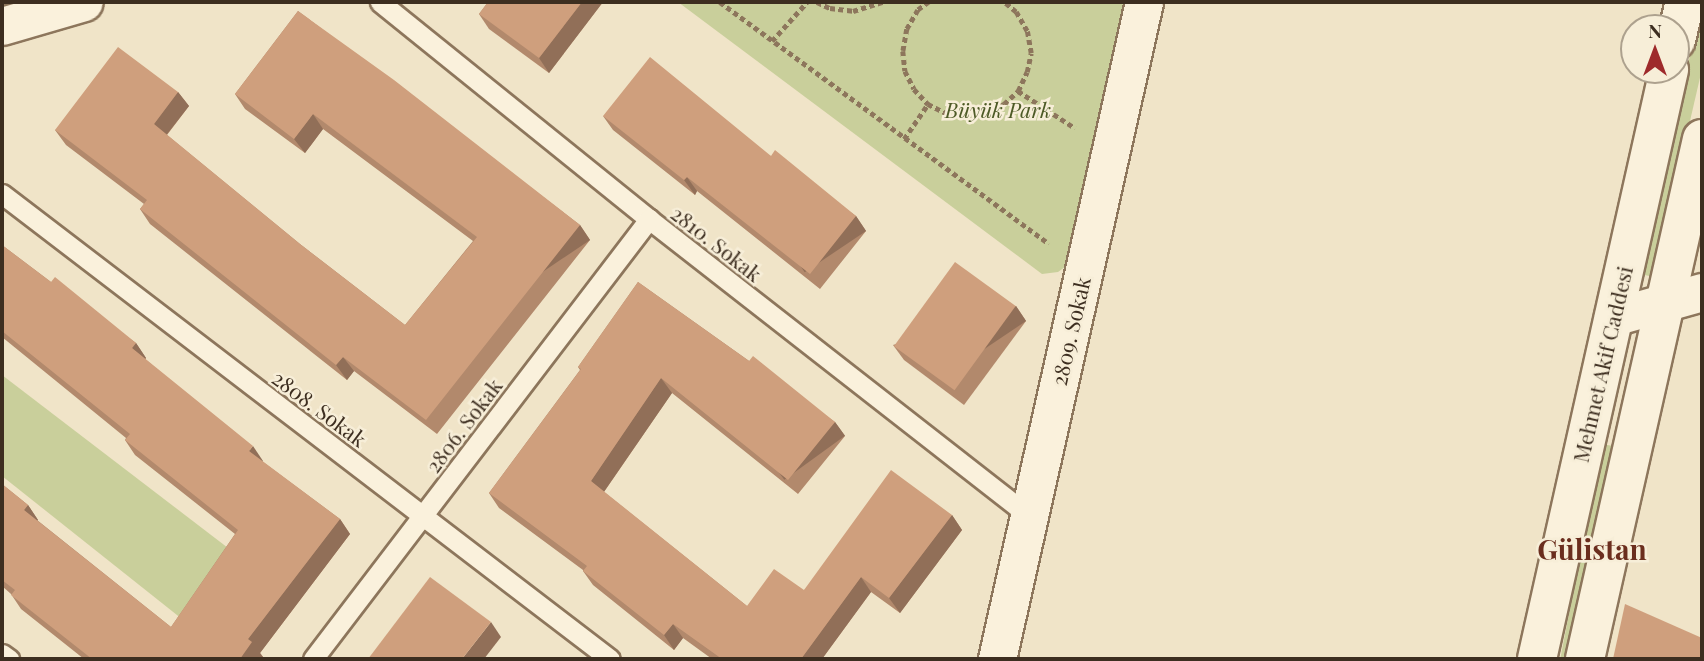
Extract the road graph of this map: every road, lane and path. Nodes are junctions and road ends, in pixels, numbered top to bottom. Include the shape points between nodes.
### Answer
1 (84, 2) edge
2 (380, 2) edge
3 (720, 2) edge
4 (807, 2) edge
5 (817, 2) edge
6 (883, 2) edge
7 (929, 2) edge
8 (1004, 2) edge
9 (1144, 2) edge
10 (9, 17) edge
11 (772, 41) junction
12 (1666, 84) edge
13 (1018, 90) junction
14 (928, 104) junction
15 (904, 139) junction
16 (1702, 139) edge
17 (1111, 152) junction
18 (2, 194) edge
19 (649, 219) junction
20 (1084, 269) junction
21 (1702, 292) edge
22 (1664, 303) junction
23 (1612, 317) junction
24 (423, 515) junction
25 (1029, 516) junction
26 (2, 654) edge
27 (9, 659) edge
28 (313, 659) edge
29 (610, 659) edge
30 (997, 659) edge
31 (1537, 659) edge
32 (1585, 659) edge

1 - 10 street
2 - 19 lane, 2810. Sokak
3 - 11 path
4 - 11 path
5 - 6 path via 853,11
7 - 14 path via 906,29 902,51 905,71
8 - 13 path via 1027,31 1031,53
9 - 17 street, 2809. Sokak
11 - 15 path
12 - 23 street, Mehmet Akif Caddesi
13 - 14 path via 1004,104 966,116
13 - 17 path
14 - 15 path
15 - 20 path
16 - 22 street
17 - 20 street, 2809. Sokak
18 - 24 lane, 2808. Sokak
19 - 24 lane, 2806. Sokak
19 - 25 lane, 2810. Sokak
20 - 25 street, 2809. Sokak
21 - 22 street
22 - 23 street
22 - 32 street
23 - 31 street, Mehmet Akif Caddesi
24 - 28 lane, 2806. Sokak
24 - 29 lane, 2808. Sokak
25 - 30 street, 2809. Sokak
26 - 27 lane

